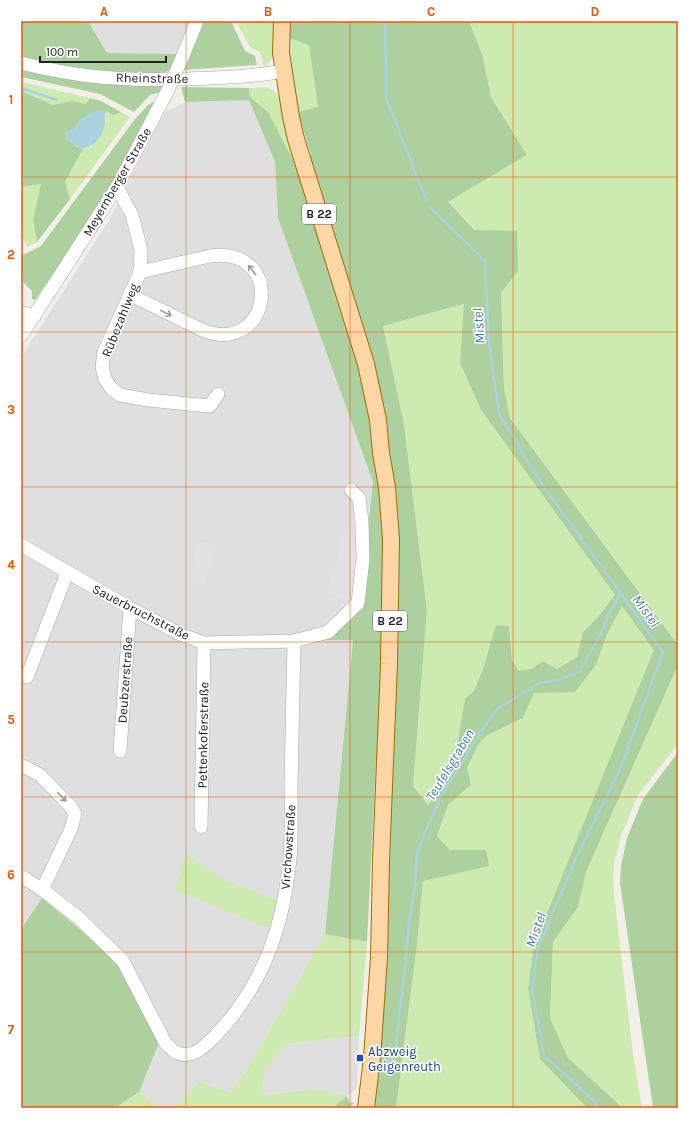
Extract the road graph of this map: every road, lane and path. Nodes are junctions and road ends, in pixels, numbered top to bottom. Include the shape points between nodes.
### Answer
1 (197, 21) edge
2 (282, 21) edge
3 (21, 63) edge
4 (284, 71) junction
5 (117, 187) junction
6 (140, 272) junction
7 (131, 295) junction
8 (21, 313) edge
9 (35, 315) junction
10 (21, 336) edge
11 (218, 394) dead end
12 (351, 490) dead end
13 (21, 545) edge
14 (67, 573) junction
15 (130, 608) junction
16 (294, 641) junction
17 (204, 643) junction
18 (27, 676) dead end
19 (120, 751) dead end
20 (21, 765) edge
21 (201, 827) dead end
22 (21, 876) edge
23 (42, 890) junction
24 (366, 1108) edge

1 - 5 street, Meyernberger Straße, bridge via 168,90
2 - 4 main road, B 22 via 281,53
3 - 4 street, Rheinstraße via 49,70 132,79 224,78
4 - 24 main road, B 22 via 296,139 366,364 378,420 391,539 379,958
5 - 6 street, Rübezahlweg via 132,215 141,251
5 - 9 street, Meyernberger Straße
6 - 7 street, Rübezahlweg
7 -> 6 street via 202,330 222,336 244,328 256,316 261,306 262,288 255,273 245,262 229,256 210,256
7 - 11 street, Rübezahlweg via 104,352 102,367 111,388 120,395 210,406
8 - 9 street
9 - 10 street, Meyernberger Straße
12 - 16 street, Sauerbruchstraße via 359,498 362,522 363,559 358,603 328,632
13 - 14 street, Sauerbruchstraße
14 - 15 street, Sauerbruchstraße
14 - 18 street
15 - 17 street, Sauerbruchstraße via 180,634
15 - 19 street, Deubzerstraße
16 - 17 street, Sauerbruchstraße
16 - 23 street, Virchowstraße via 290,858 284,903 277,932 262,970 228,1022 204,1048 194,1054 185,1054 176,1052 166,1044 124,961 79,918
17 - 21 street, Pettenkoferstraße
20 -> 23 street via 40,776 75,814 71,829
22 - 23 street

